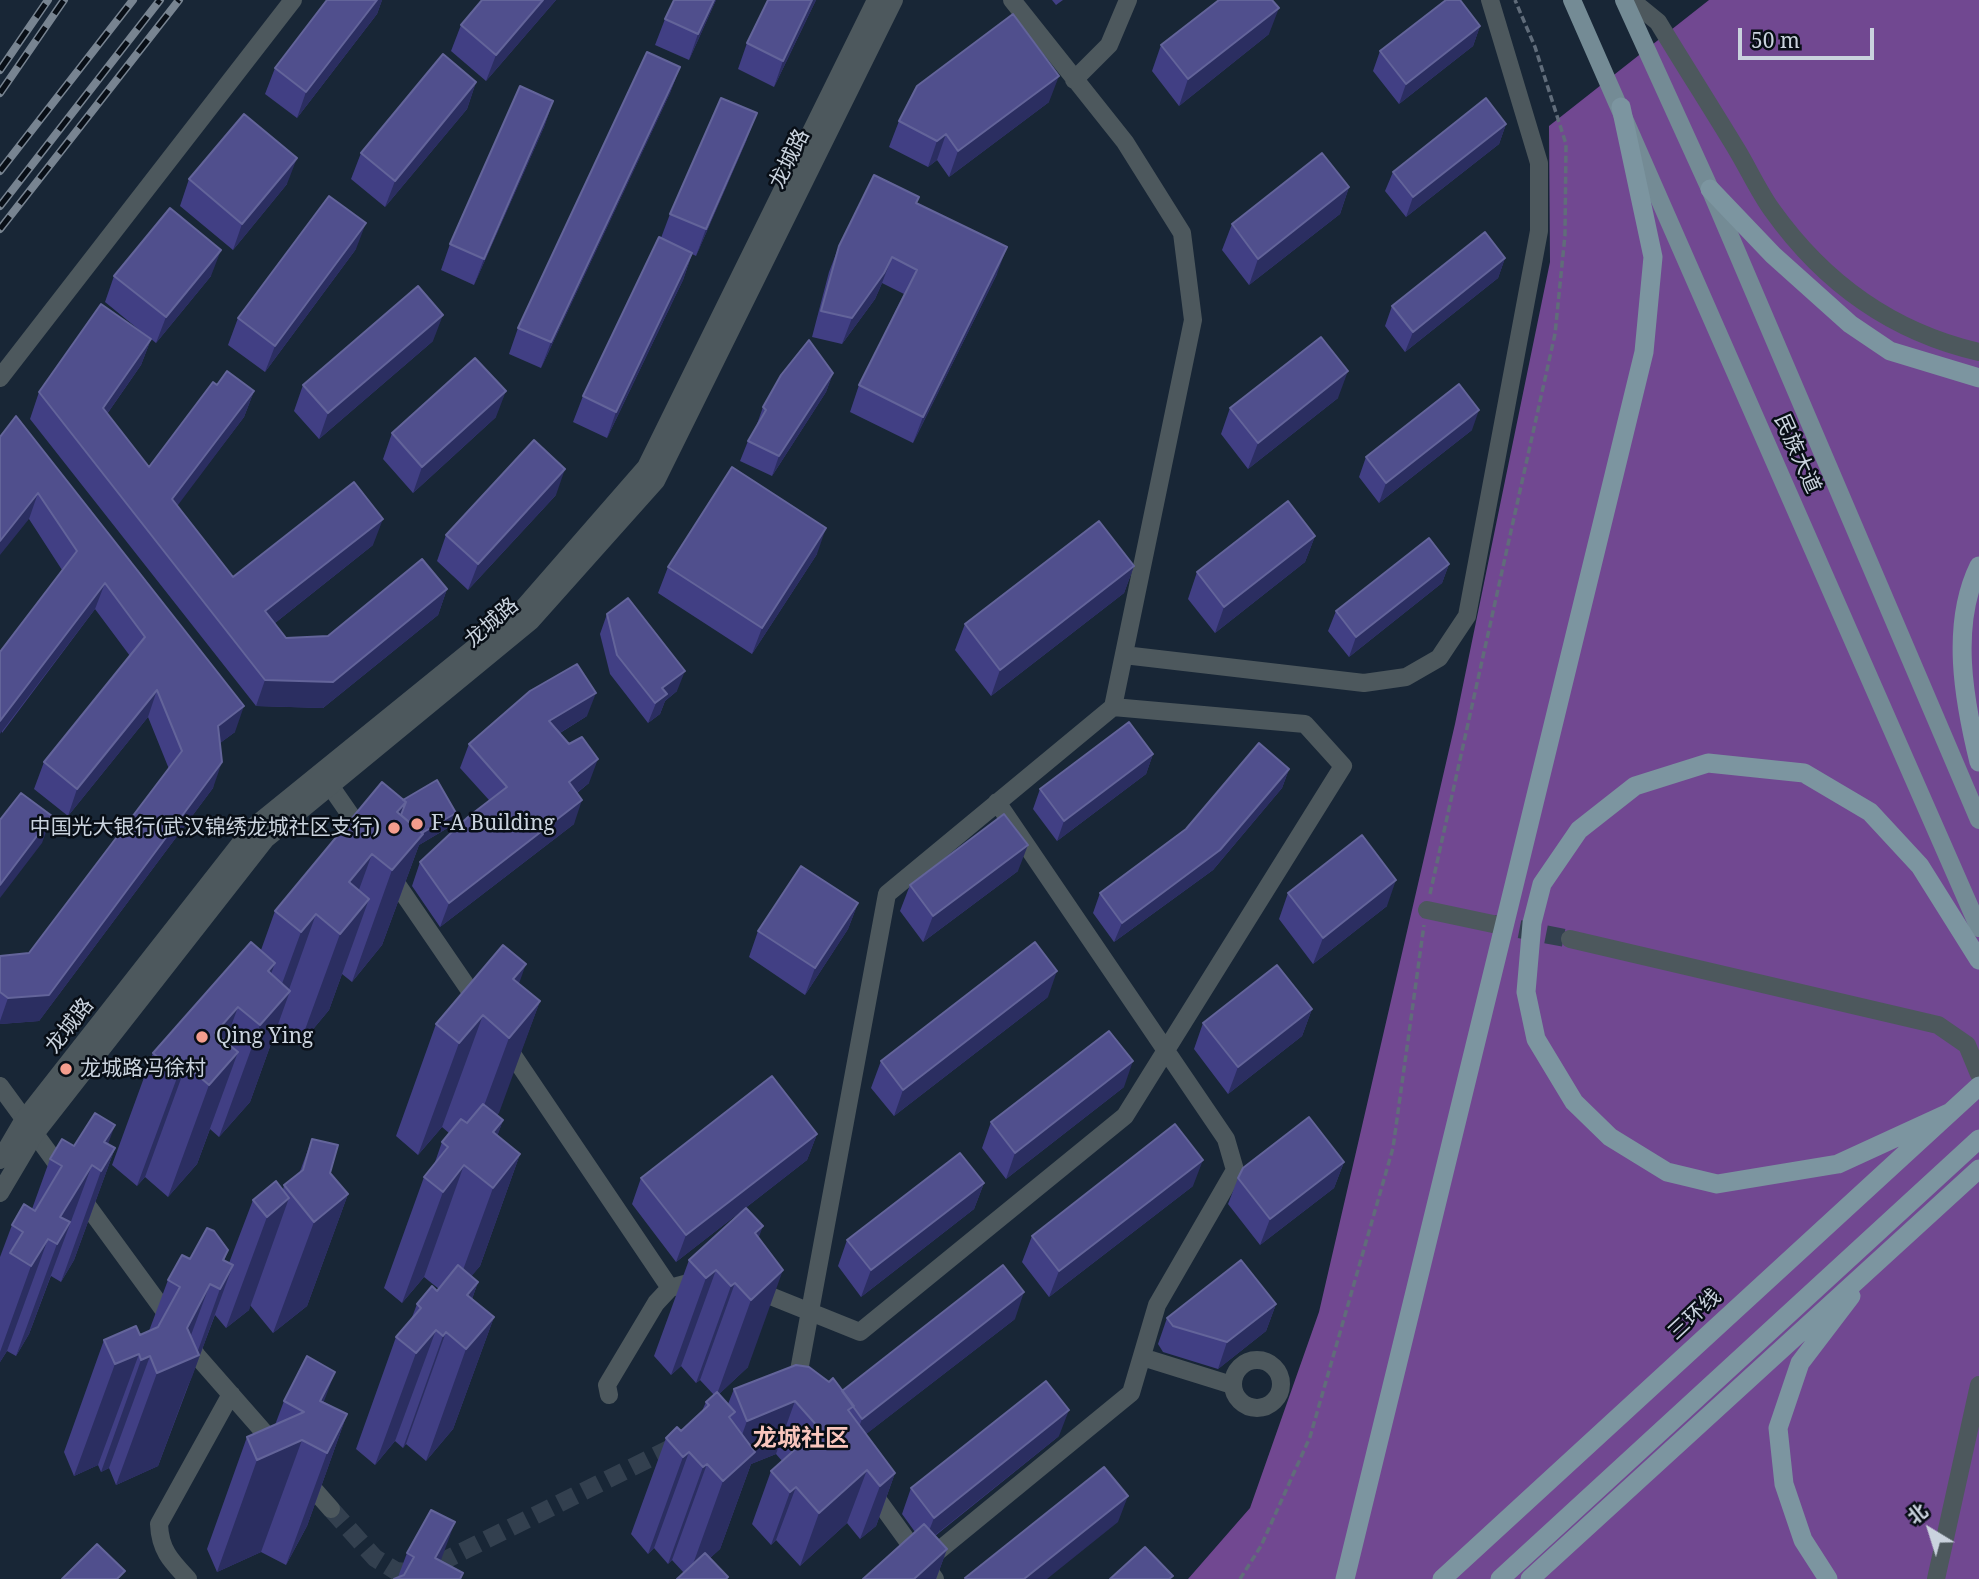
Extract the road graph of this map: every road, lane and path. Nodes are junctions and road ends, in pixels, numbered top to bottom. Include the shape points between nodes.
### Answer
1 (293, 0) edge
2 (876, 0) edge
3 (894, 0) edge
4 (1012, 0) edge
5 (1128, 0) edge
6 (1490, 0) edge
7 (1515, 0) edge
8 (1572, 0) edge
9 (1624, 0) edge
10 (1631, 0) edge
11 (1074, 80) junction
12 (1620, 107) junction
13 (1710, 189) junction
14 (1979, 352) edge
15 (0, 378) edge
16 (1979, 378) edge
17 (1979, 566) edge
18 (1124, 655) junction
19 (1112, 707) junction
20 (1979, 762) edge
21 (331, 787) junction
22 (997, 802) junction
23 (1979, 820) edge
24 (1427, 909) junction
25 (1493, 924) tunnel mouth
26 (1979, 928) edge
27 (1570, 939) tunnel mouth
28 (1979, 960) edge
29 (1166, 1051) junction
30 (1979, 1074) edge
31 (0, 1086) edge
32 (1979, 1086) edge
33 (1949, 1113) junction
34 (24, 1119) junction
35 (35, 1134) junction
36 (1975, 1143) edge
37 (0, 1160) edge
38 (1979, 1170) edge
39 (0, 1193) edge
40 (1918, 1224) junction
41 (670, 1288) junction
42 (810, 1313) junction
43 (1142, 1357) junction
44 (1232, 1385) dead end
45 (1979, 1385) edge
46 (795, 1392) edge
47 (230, 1394) junction
48 (609, 1395) dead end
49 (860, 1475) edge
50 (331, 1509) tunnel mouth
51 (924, 1563) junction
52 (188, 1579) edge
53 (935, 1579) edge
54 (1240, 1579) edge
55 (1345, 1579) edge
56 (1442, 1579) edge
57 (1500, 1579) edge
58 (1530, 1579) edge
59 (1828, 1579) edge
60 (1936, 1579) edge

1 - 15 street
2 - 34 street, 龙城路 via 646,467 523,608 253,827
3 - 21 street, 龙城路 via 656,481 531,621
4 - 11 street
5 - 11 street via 1109,45
6 - 18 street via 1539,163 1539,231 1467,616 1439,658 1406,677 1364,682
7 - 24 path via 1566,144 1565,235 1555,334
8 - 12 main road, 民族大道
9 - 13 main road, 民族大道
10 - 14 street via 1658,22 1771,209 1802,247 1849,292 1896,324 1939,343
11 - 18 street via 1125,142 1182,233 1193,320
12 - 26 main road, 民族大道
12 - 55 highway via 1653,257 1643,352
13 - 16 highway via 1773,255 1850,324 1890,351
13 - 23 main road, 民族大道
17 - 20 highway via 1972,579 1963,646 1965,705
18 - 19 street
19 - 22 street
19 - 29 street via 1305,724 1343,766
21 - 35 street, 龙城路 via 266,839
21 - 41 street
22 - 29 street
22 - 42 street via 887,894
24 - 25 street
24 - 54 path via 1393,1148 1310,1437 1261,1546
27 - 30 street via 1938,1025 1967,1045
28 - 33 highway via 1920,866 1870,812 1804,773 1708,763 1635,786 1578,830 1542,884 1532,923 1526,992 1536,1039 1574,1102 1609,1137 1667,1172 1717,1184 1838,1164
29 - 42 street via 1125,1116 860,1332
29 - 43 street via 1226,1139 1234,1170 1157,1305
31 - 34 street
32 - 33 highway, 三环线
33 - 56 highway, 三环线
34 - 35 street
34 - 37 street, 龙城路
35 - 39 street, 龙城路
35 - 47 street
36 - 57 highway
38 - 40 highway
40 - 58 highway
40 - 59 highway via 1850,1297 1801,1363 1778,1428 1784,1484 1804,1540
41 - 42 street via 704,1279 731,1280
41 - 48 street via 656,1303 607,1385
42 - 46 street
43 - 44 street
43 - 51 street via 1131,1393
45 - 60 street
47 - 50 street
47 - 52 street via 159,1524 159,1542
49 - 51 street
51 - 53 street

